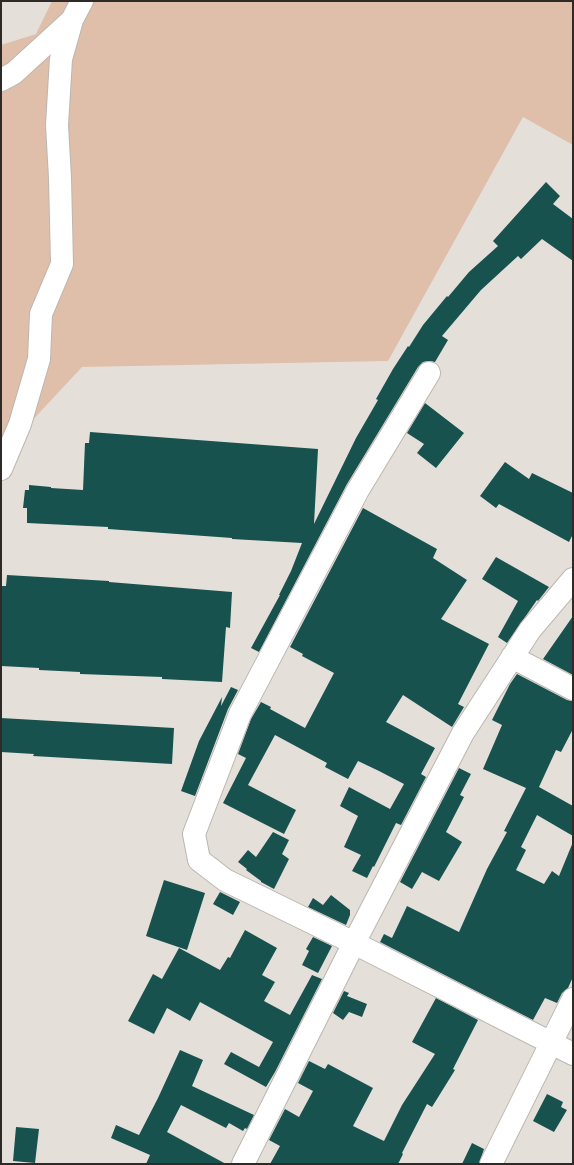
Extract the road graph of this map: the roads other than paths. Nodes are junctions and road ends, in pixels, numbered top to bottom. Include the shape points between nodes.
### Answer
1 (77, 10) edge
2 (1, 80) edge
3 (430, 373) dead end
4 (1, 469) edge
5 (573, 579) edge
6 (512, 658) junction
7 (573, 689) edge
8 (354, 943) junction
9 (573, 999) edge
10 (551, 1043) junction
11 (573, 1054) edge
12 (243, 1164) edge
13 (491, 1164) edge

1 - 2 street via 14,73
1 - 4 street via 61,59 57,125 62,264 41,314 39,359 20,424
3 - 8 street via 358,490 240,714 194,834 200,860 225,880
5 - 6 street via 530,630
6 - 7 street
6 - 8 street via 463,733
8 - 10 street
8 - 12 street
9 - 10 street
10 - 11 street
10 - 13 street

